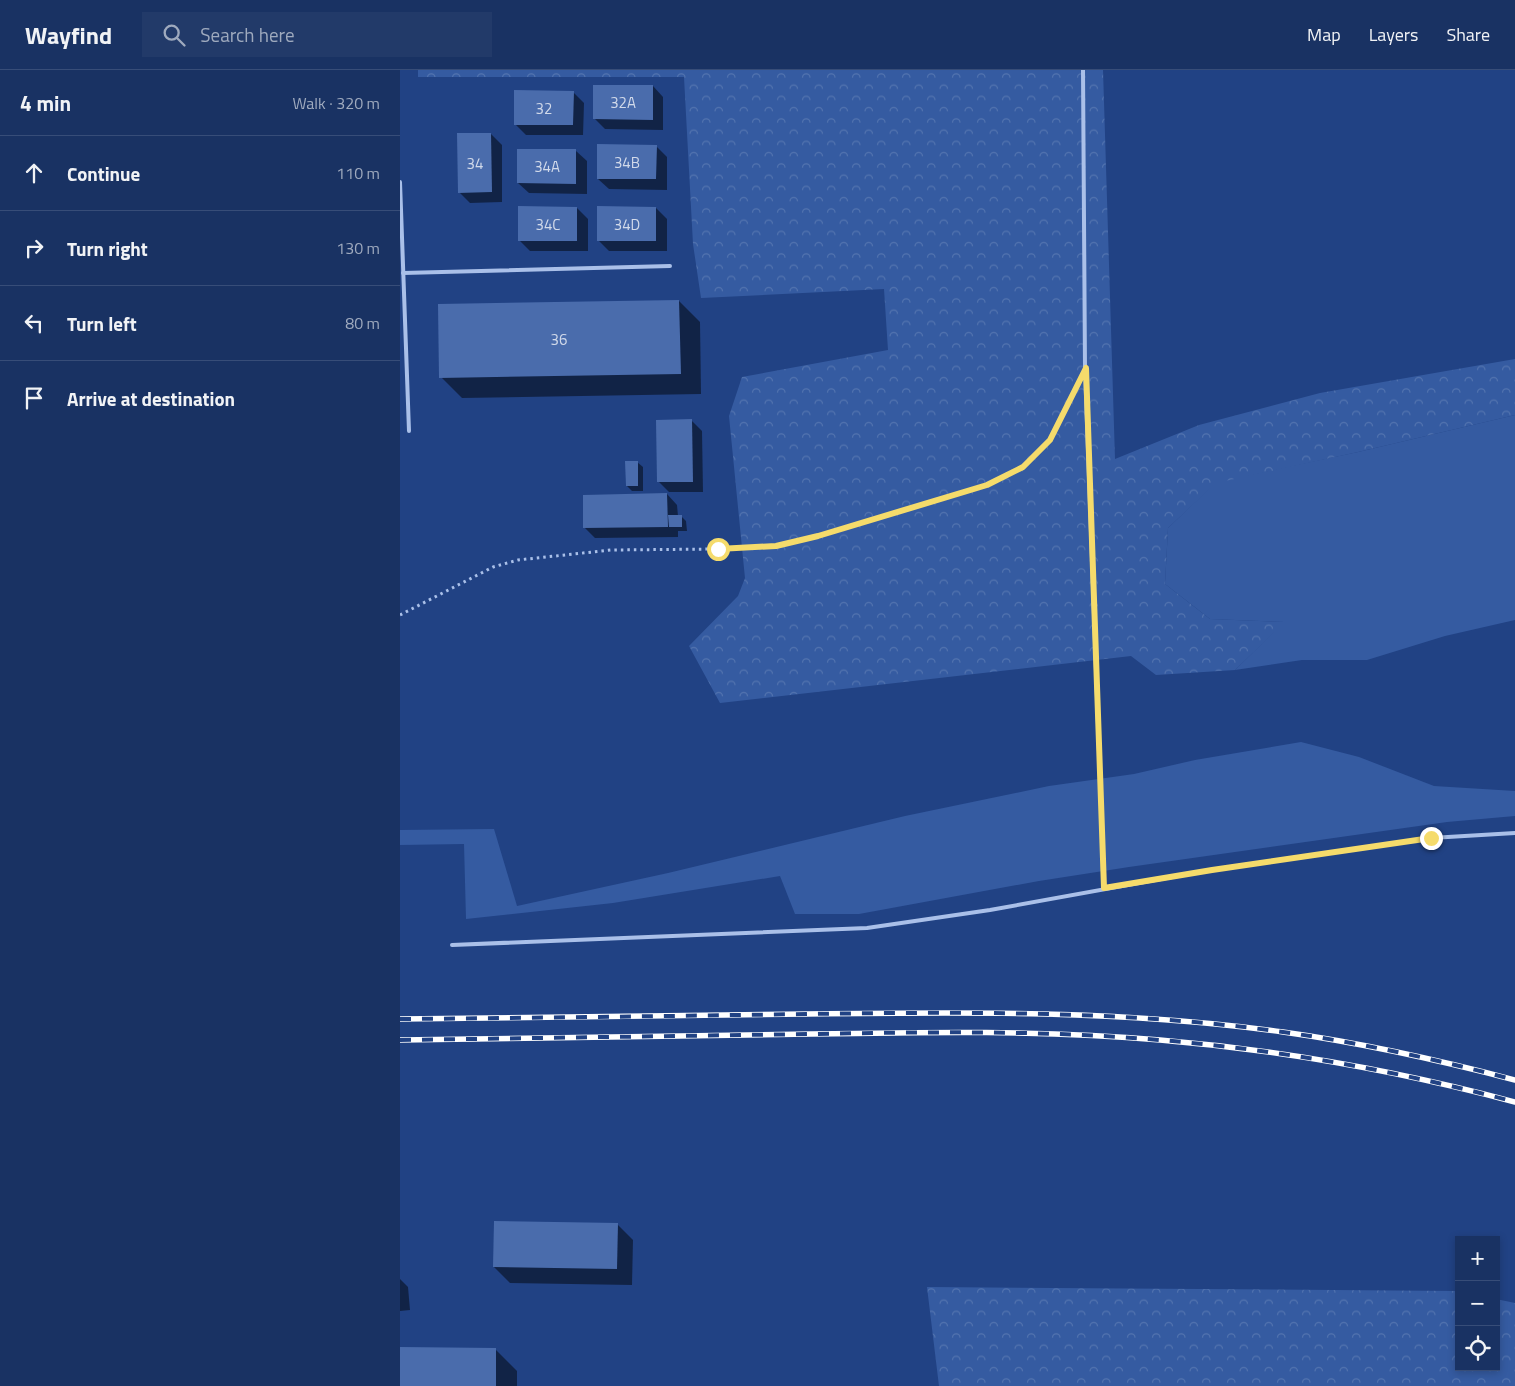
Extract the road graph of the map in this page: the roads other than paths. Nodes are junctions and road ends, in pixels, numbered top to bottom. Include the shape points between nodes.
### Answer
1 (1082, 70) edge
2 (400, 182) edge
3 (670, 266) dead end
4 (404, 273) junction
5 (409, 431) dead end
6 (1515, 833) edge
7 (1104, 888) junction
8 (452, 946) dead end

1 - 7 lane via 1086,378
2 - 4 lane
3 - 4 lane
4 - 5 lane
6 - 7 lane via 1431,838
7 - 8 lane via 990,910 867,928

